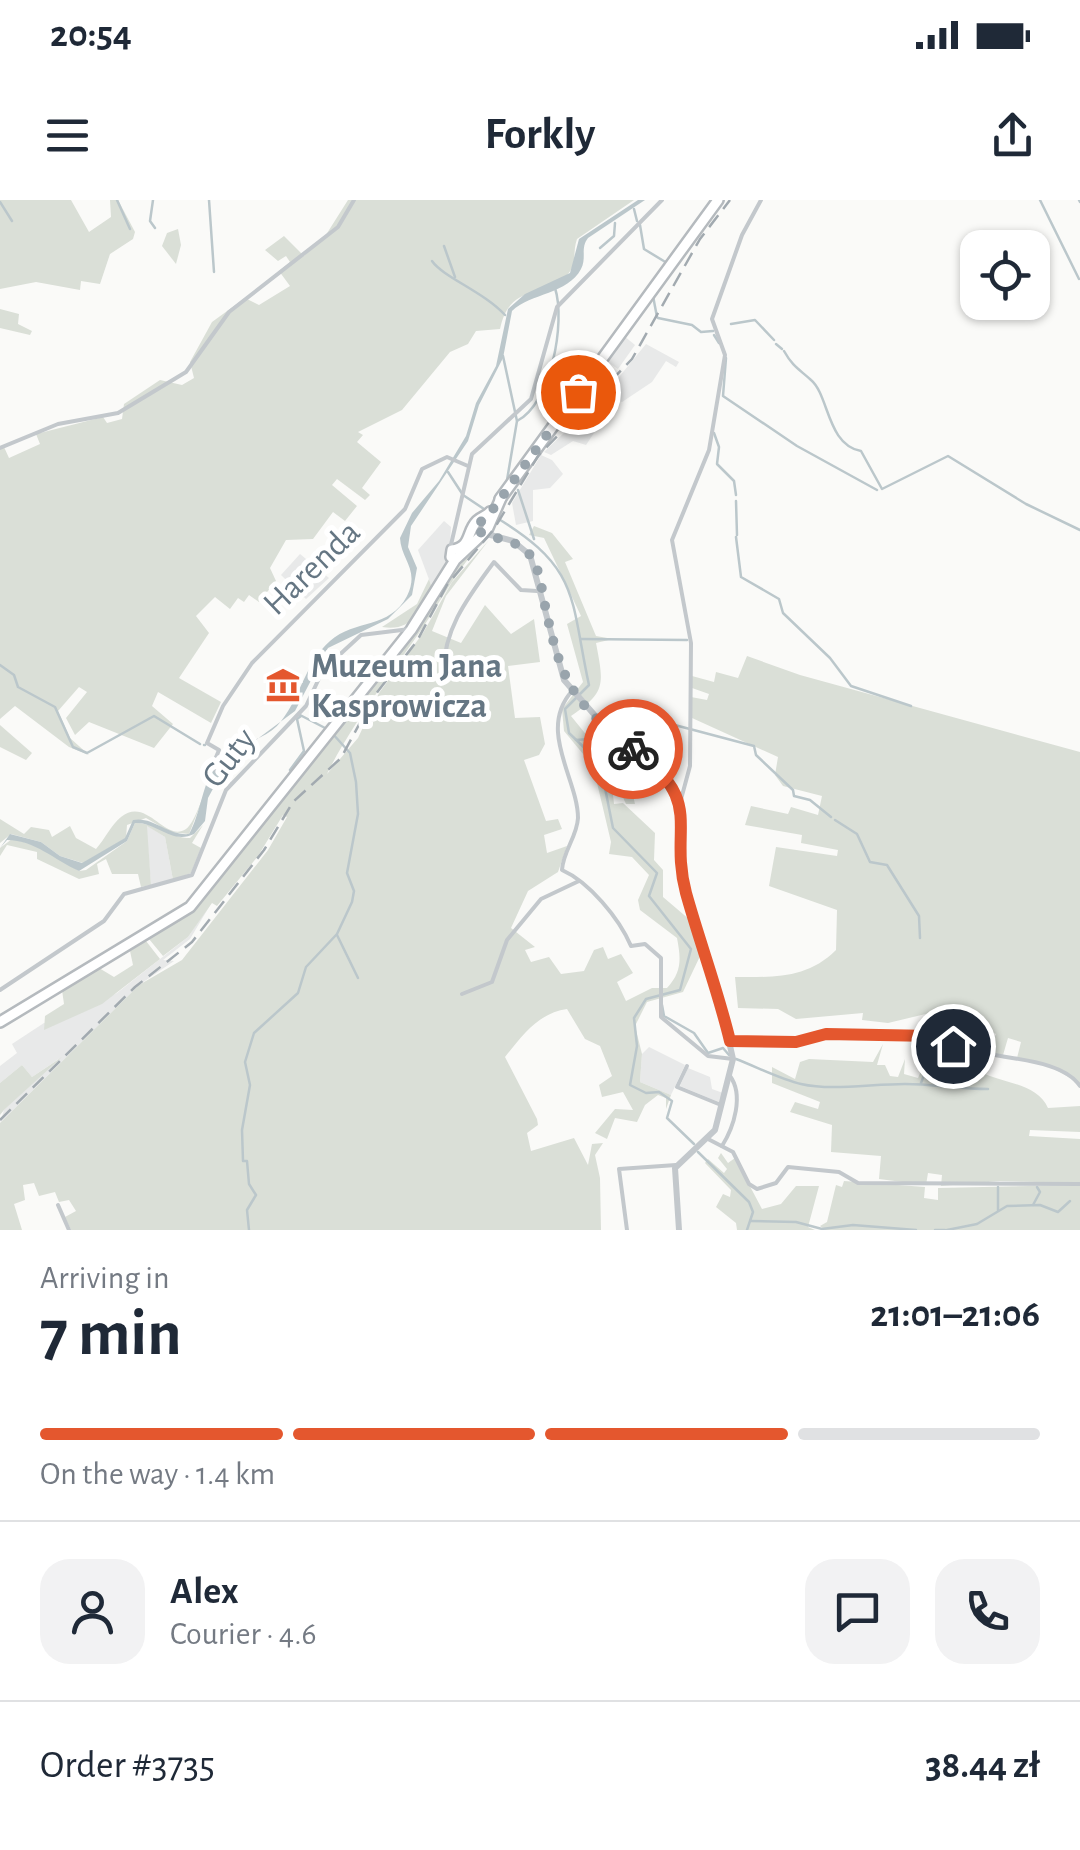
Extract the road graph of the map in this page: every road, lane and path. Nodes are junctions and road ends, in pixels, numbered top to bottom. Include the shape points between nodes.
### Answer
1 (354, 200) edge
2 (662, 200) edge
3 (718, 200) edge
4 (761, 200) edge
5 (0, 448) edge
6 (468, 466) junction
7 (486, 523) junction
8 (454, 554) junction
9 (542, 590) junction
10 (411, 630) junction
11 (444, 677) dead end
12 (574, 693) junction
13 (230, 784) junction
14 (678, 804) junction
15 (579, 880) junction
16 (0, 990) edge
17 (462, 994) dead end
18 (0, 1022) edge
19 (730, 1041) junction
20 (732, 1059) junction
21 (686, 1066) dead end
22 (730, 1076) junction
23 (1080, 1086) edge
24 (722, 1105) junction
25 (708, 1139) junction
26 (722, 1146) junction
27 (677, 1165) junction
28 (1080, 1184) edge
29 (58, 1205) dead end
30 (69, 1230) edge
31 (627, 1230) edge
32 (679, 1230) edge

1 - 5 street via 338,226 229,312 186,372 118,413 58,424
2 - 6 street via 557,307 531,399 476,448
3 - 7 main road
4 - 14 street via 712,319 725,355 709,450 672,540 691,643 689,775
6 - 8 street
6 - 13 street, Harenda via 450,458 422,469 404,510 267,645 207,743 219,750 212,768
7 - 8 main road
7 - 9 street via 528,552
8 - 10 main road
9 - 11 street via 521,590 494,562 463,603 445,646
9 - 12 street via 558,666
10 - 13 street, Guty via 368,633 347,643 319,675 306,706
10 - 18 main road via 190,906
12 - 14 street via 660,771
12 - 15 street via 560,710 560,758 578,819 562,870
13 - 16 street, Guty via 192,874 124,894 106,919
14 - 19 street via 685,889
15 - 17 street via 541,900 506,940 492,982
15 - 20 street via 620,922 631,946 646,944 659,955 662,1017 710,1057
19 - 20 street
19 - 23 street via 933,1036 1037,1063
20 - 22 street
21 - 24 street via 678,1088
22 - 24 street
22 - 26 street via 736,1117
24 - 25 street
25 - 26 street
25 - 27 street
26 - 28 street via 735,1154 757,1189 776,1183 788,1167 839,1172 854,1183
27 - 31 street via 618,1170
27 - 32 street
29 - 30 street

